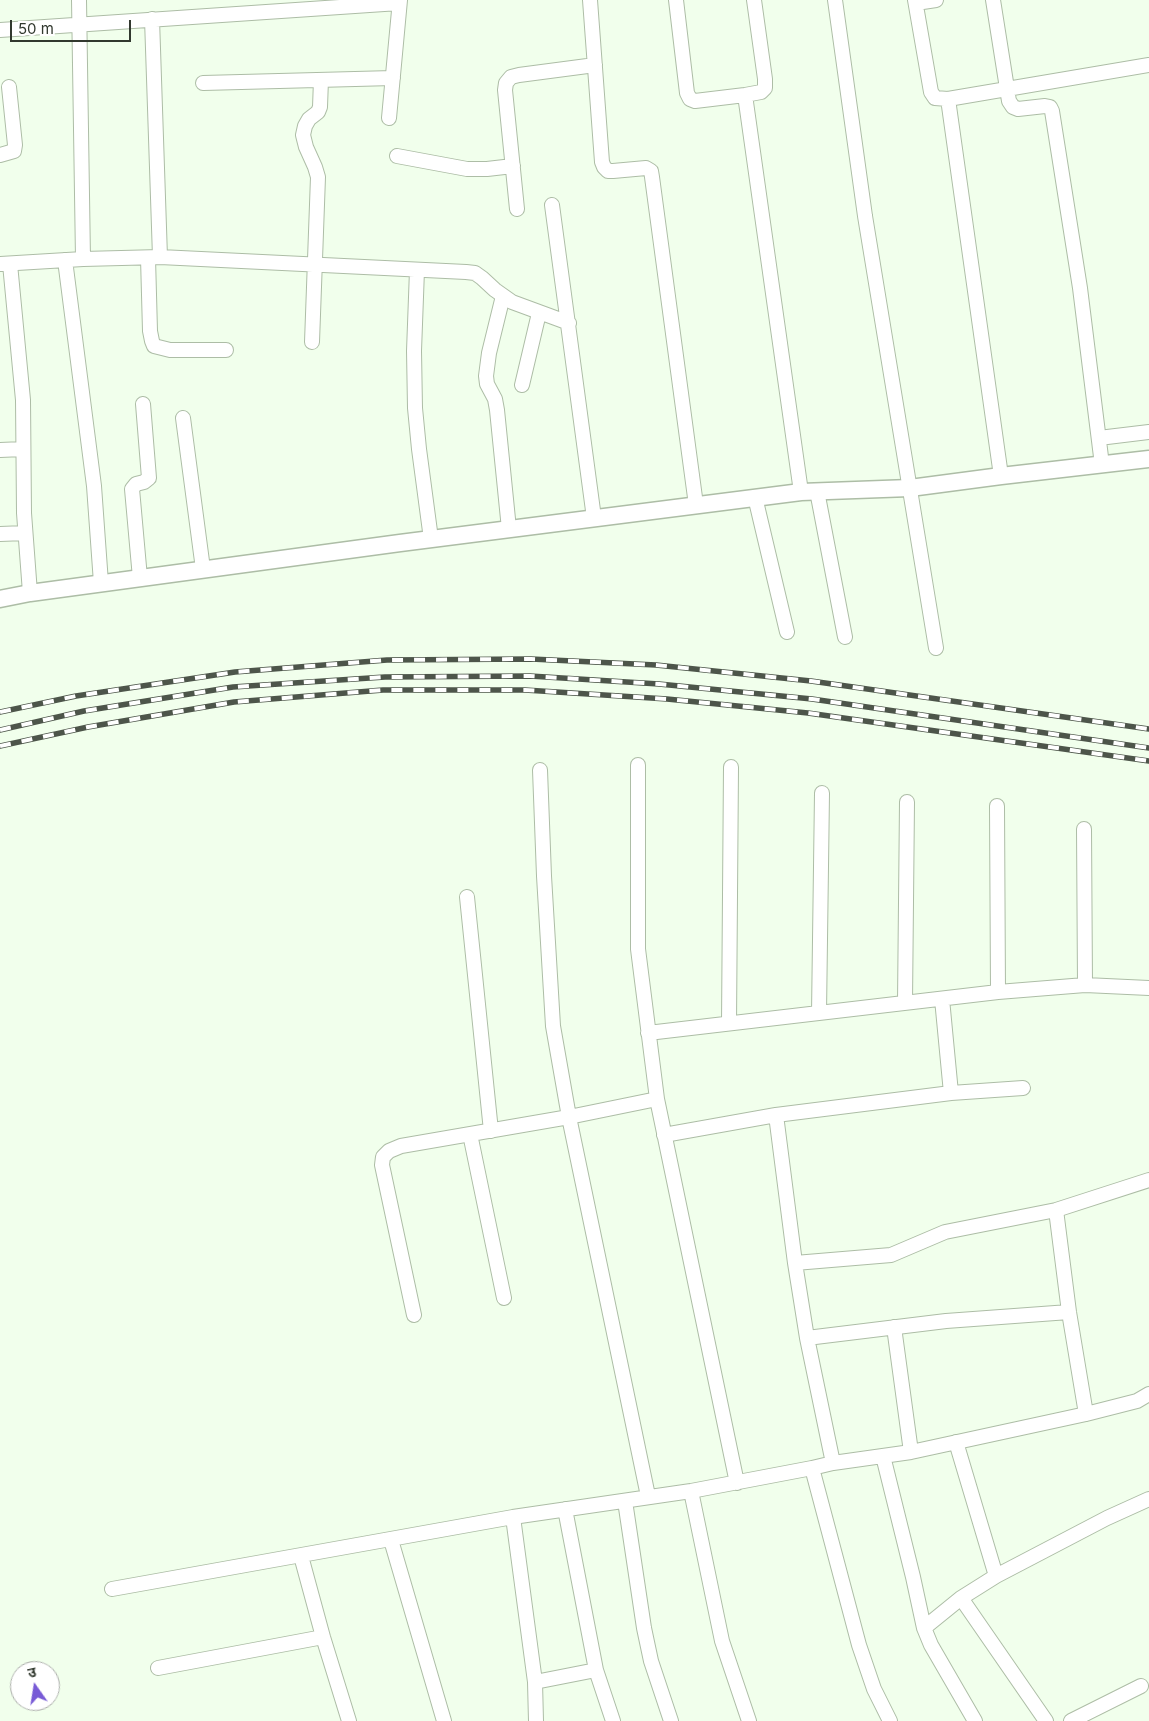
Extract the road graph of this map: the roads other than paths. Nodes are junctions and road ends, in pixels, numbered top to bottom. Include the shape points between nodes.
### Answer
1 (79, 0) edge
2 (590, 0) edge
3 (676, 0) edge
4 (754, 0) edge
5 (834, 0) edge
6 (936, 0) edge
7 (993, 0) edge
8 (400, 2) edge
9 (915, 2) edge
10 (152, 20) junction
11 (79, 24) junction
12 (0, 30) edge
13 (1149, 64) edge
14 (595, 65) junction
15 (393, 78) junction
16 (321, 80) junction
17 (203, 82) dead end
18 (9, 87) dead end
19 (1006, 89) junction
20 (745, 95) junction
21 (948, 99) junction
22 (389, 118) dead end
23 (0, 156) edge
24 (397, 156) dead end
25 (513, 166) junction
26 (552, 205) dead end
27 (517, 209) dead end
28 (154, 258) junction
29 (83, 259) junction
30 (65, 260) junction
31 (5, 264) edge
32 (314, 265) junction
33 (417, 270) junction
34 (503, 296) junction
35 (539, 313) junction
36 (569, 323) junction
37 (312, 342) dead end
38 (226, 350) dead end
39 (522, 385) dead end
40 (144, 404) dead end
41 (183, 418) dead end
42 (1149, 432) edge
43 (1099, 438) junction
44 (23, 449) junction
45 (0, 450) edge
46 (1149, 459) edge
47 (1102, 464) junction
48 (1001, 476) junction
49 (910, 488) junction
50 (809, 492) junction
51 (755, 498) junction
52 (696, 505) junction
53 (594, 518) junction
54 (509, 529) junction
55 (26, 533) junction
56 (0, 534) edge
57 (431, 539) junction
58 (203, 569) junction
59 (140, 578) junction
60 (101, 583) junction
61 (30, 593) junction
62 (0, 599) edge
63 (787, 632) dead end
64 (845, 637) dead end
65 (936, 648) dead end
66 (638, 765) dead end
67 (731, 767) dead end
68 (540, 770) dead end
69 (822, 793) dead end
70 (907, 802) dead end
71 (997, 806) dead end
72 (1084, 828) dead end
73 (468, 897) dead end
74 (1085, 985) junction
75 (1149, 988) edge
76 (998, 992) junction
77 (942, 999) junction
78 (906, 1002) junction
79 (819, 1012) junction
80 (729, 1023) junction
81 (648, 1033) junction
82 (1023, 1088) dead end
83 (951, 1093) junction
84 (657, 1100) junction
85 (776, 1115) junction
86 (569, 1117) junction
87 (491, 1131) junction
88 (470, 1134) junction
89 (664, 1136) junction
90 (1149, 1180) edge
91 (1056, 1210) junction
92 (795, 1263) junction
93 (504, 1298) dead end
94 (1069, 1312) junction
95 (414, 1315) dead end
96 (894, 1327) junction
97 (807, 1338) junction
98 (1149, 1394) edge
99 (1086, 1414) junction
100 (956, 1442) junction
101 (911, 1452) junction
102 (883, 1456) junction
103 (833, 1463) junction
104 (812, 1468) junction
105 (737, 1483) junction
106 (691, 1492) junction
107 (648, 1496) junction
108 (1149, 1499) edge
109 (625, 1501) junction
110 (565, 1509) junction
111 (514, 1517) junction
112 (391, 1540) junction
113 (301, 1556) junction
114 (996, 1576) junction
115 (112, 1590) dead end
116 (962, 1598) junction
117 (924, 1628) junction
118 (323, 1637) junction
119 (158, 1668) dead end
120 (596, 1670) junction
121 (534, 1682) junction
122 (1141, 1686) dead end
123 (349, 1721) edge
124 (444, 1721) edge
125 (536, 1721) edge
126 (613, 1721) edge
127 (671, 1721) edge
128 (749, 1721) edge
129 (890, 1721) edge
130 (975, 1721) edge
131 (1046, 1721) edge
132 (1071, 1721) edge

1 - 11 street
2 - 14 street
3 - 20 street via 690,99
4 - 20 street via 766,79 765,88 760,92
5 - 49 street via 865,216
6 - 9 street
7 - 19 street
8 - 10 street
8 - 15 street
9 - 21 street via 931,92 935,98
10 - 11 street
10 - 28 street
11 - 12 street
11 - 29 street
13 - 19 street
14 - 25 street via 519,75 506,82
14 - 52 street via 604,167 608,171 641,168 651,171
15 - 16 street
15 - 22 street
16 - 17 street
16 - 32 street via 320,107 309,119 303,135 318,177
18 - 23 street via 15,145 14,151
19 - 21 street
19 - 43 street via 1013,107 1045,106 1052,111 1080,288
20 - 50 street
21 - 48 street
24 - 25 street via 468,169
25 - 27 street
26 - 36 street
28 - 29 street
28 - 32 street
28 - 38 street via 150,331 154,346 170,350
29 - 30 street
30 - 31 street
30 - 60 street via 94,486
31 - 44 street via 23,400
32 - 33 street
32 - 37 street
33 - 34 street via 475,274
33 - 57 street via 416,408
34 - 35 street
34 - 54 street via 486,376 497,410
35 - 36 street
35 - 39 street
36 - 53 street
40 - 59 street via 149,478 132,489
41 - 58 street
42 - 43 street
43 - 47 street
44 - 45 street
44 - 55 street
46 - 47 street
47 - 48 street
48 - 49 street
49 - 50 street
49 - 65 street
50 - 51 street
50 - 64 street
51 - 52 street
51 - 63 street
52 - 53 street
53 - 54 street
54 - 57 street
55 - 56 street
55 - 61 street
57 - 58 street
58 - 59 street
59 - 60 street
60 - 61 street
61 - 62 street
66 - 81 street via 638,949
67 - 80 street
68 - 86 street via 553,1026
69 - 79 street
70 - 78 street
71 - 76 street
72 - 74 street
73 - 87 street
74 - 75 street
74 - 76 street
76 - 77 street
77 - 78 street
77 - 83 street
78 - 79 street
79 - 80 street
80 - 81 street
81 - 84 street
82 - 83 street
83 - 85 street
84 - 86 street
84 - 89 street
85 - 89 street
85 - 92 street
86 - 87 street
86 - 107 street
87 - 88 street
88 - 93 street
88 - 95 street via 401,1146 383,1157 382,1165
89 - 105 street
90 - 91 street
91 - 92 street via 945,1232 891,1255
91 - 94 street
92 - 97 street
94 - 96 street
94 - 99 street
96 - 97 street
96 - 101 street
97 - 103 street
98 - 99 street via 1137,1401
99 - 100 street
100 - 101 street
100 - 114 street
101 - 102 street
102 - 103 street
102 - 117 street
103 - 104 street
104 - 105 street
104 - 129 street via 859,1645 874,1689
105 - 106 street
106 - 107 street
106 - 128 street via 722,1641
107 - 109 street
108 - 114 street
109 - 110 street
109 - 127 street via 649,1652
110 - 111 street
110 - 120 street
111 - 112 street
111 - 121 street
112 - 113 street
112 - 124 street
113 - 115 street
113 - 118 street
114 - 116 street
116 - 117 street
116 - 131 street
117 - 130 street
118 - 119 street
118 - 123 street
120 - 121 street
120 - 126 street
121 - 125 street
122 - 132 street

